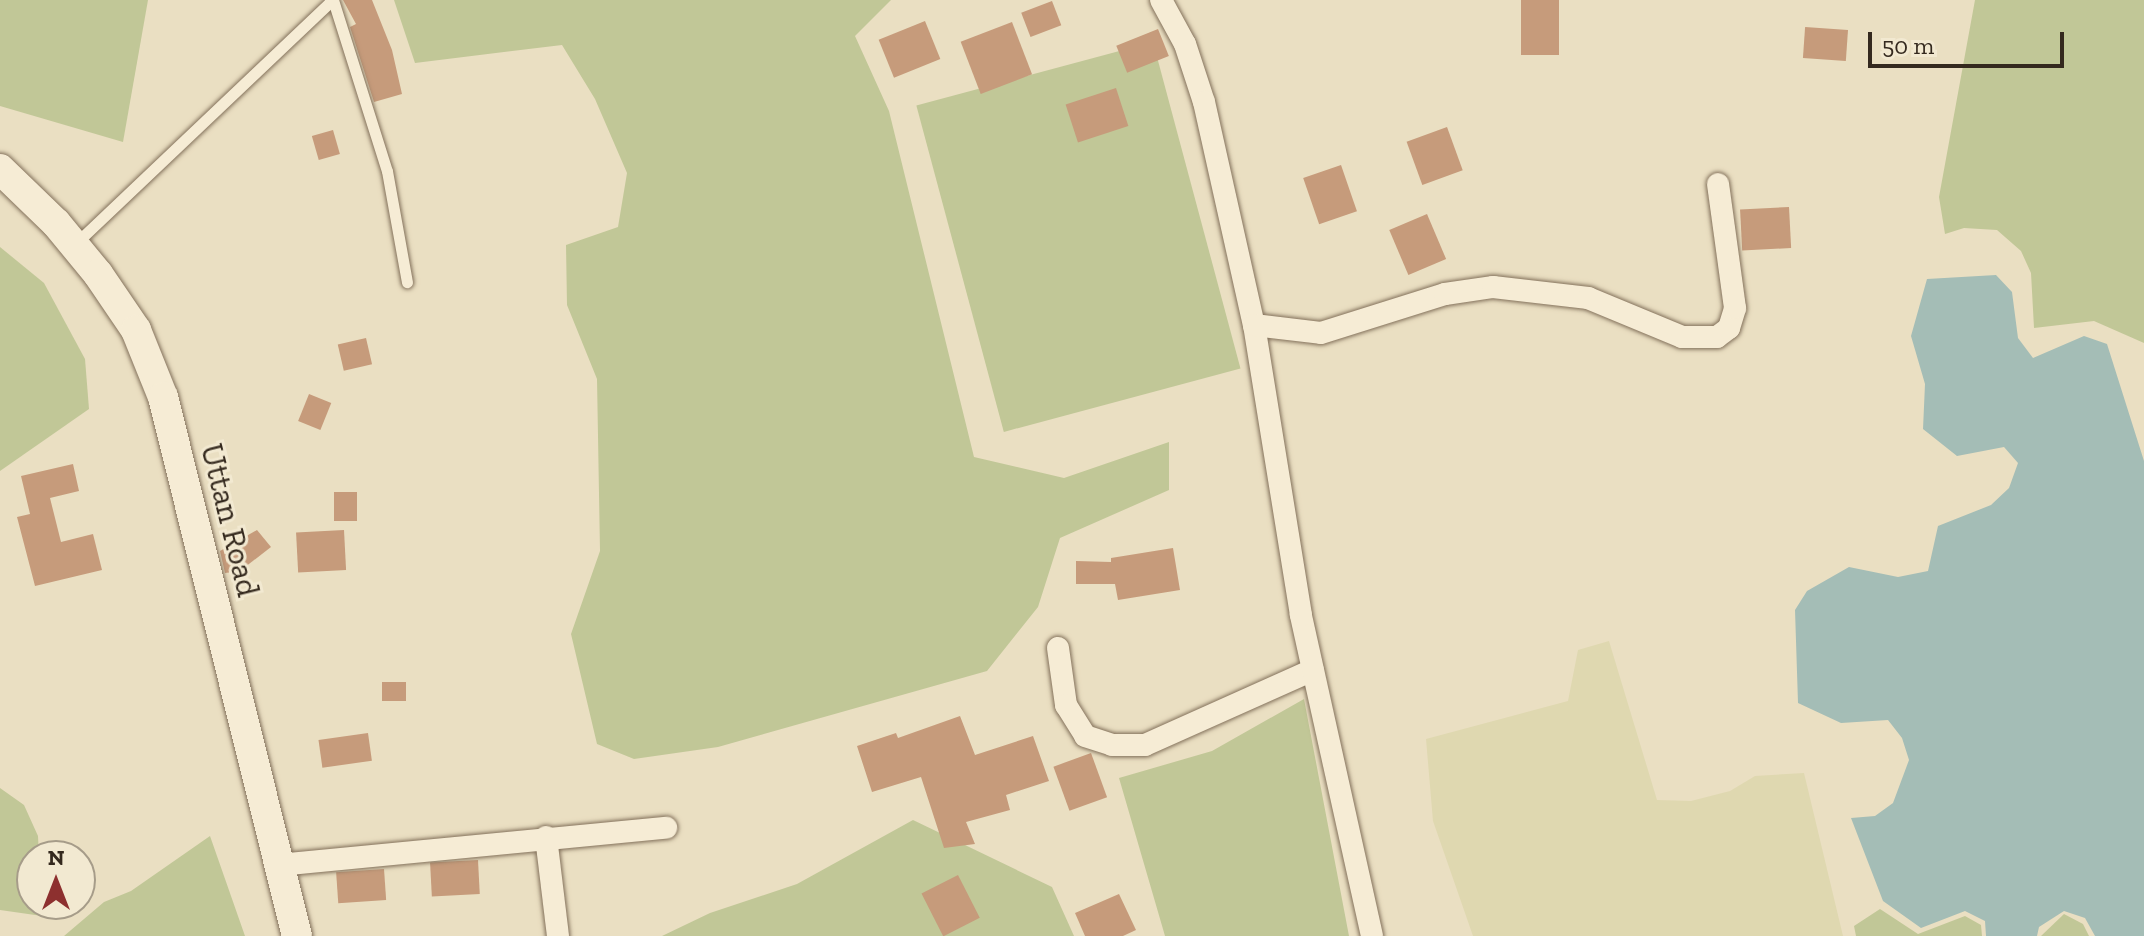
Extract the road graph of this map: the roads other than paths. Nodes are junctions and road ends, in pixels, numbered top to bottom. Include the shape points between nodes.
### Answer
1 (332, 0) edge
2 (1161, 0) edge
3 (0, 169) edge
4 (1718, 184) dead end
5 (73, 246) junction
6 (407, 282) dead end
7 (1254, 325) junction
8 (1058, 648) dead end
9 (1313, 670) junction
10 (666, 828) dead end
11 (546, 837) junction
12 (279, 865) junction
13 (297, 936) edge
14 (558, 936) edge
15 (1372, 936) edge

1 - 5 lane
1 - 6 lane via 387,171
2 - 7 street via 1185,44 1204,102
3 - 5 main road, Uttan Road
4 - 7 street via 1735,308 1729,328 1717,337 1682,337 1588,298 1493,287 1445,294 1321,333
5 - 12 main road, Uttan Road via 136,330 163,397
7 - 9 street
8 - 9 street via 1066,705 1085,736 1112,745 1145,745
9 - 15 street
10 - 11 street
11 - 12 street
11 - 14 street
12 - 13 main road, Uttan Road

